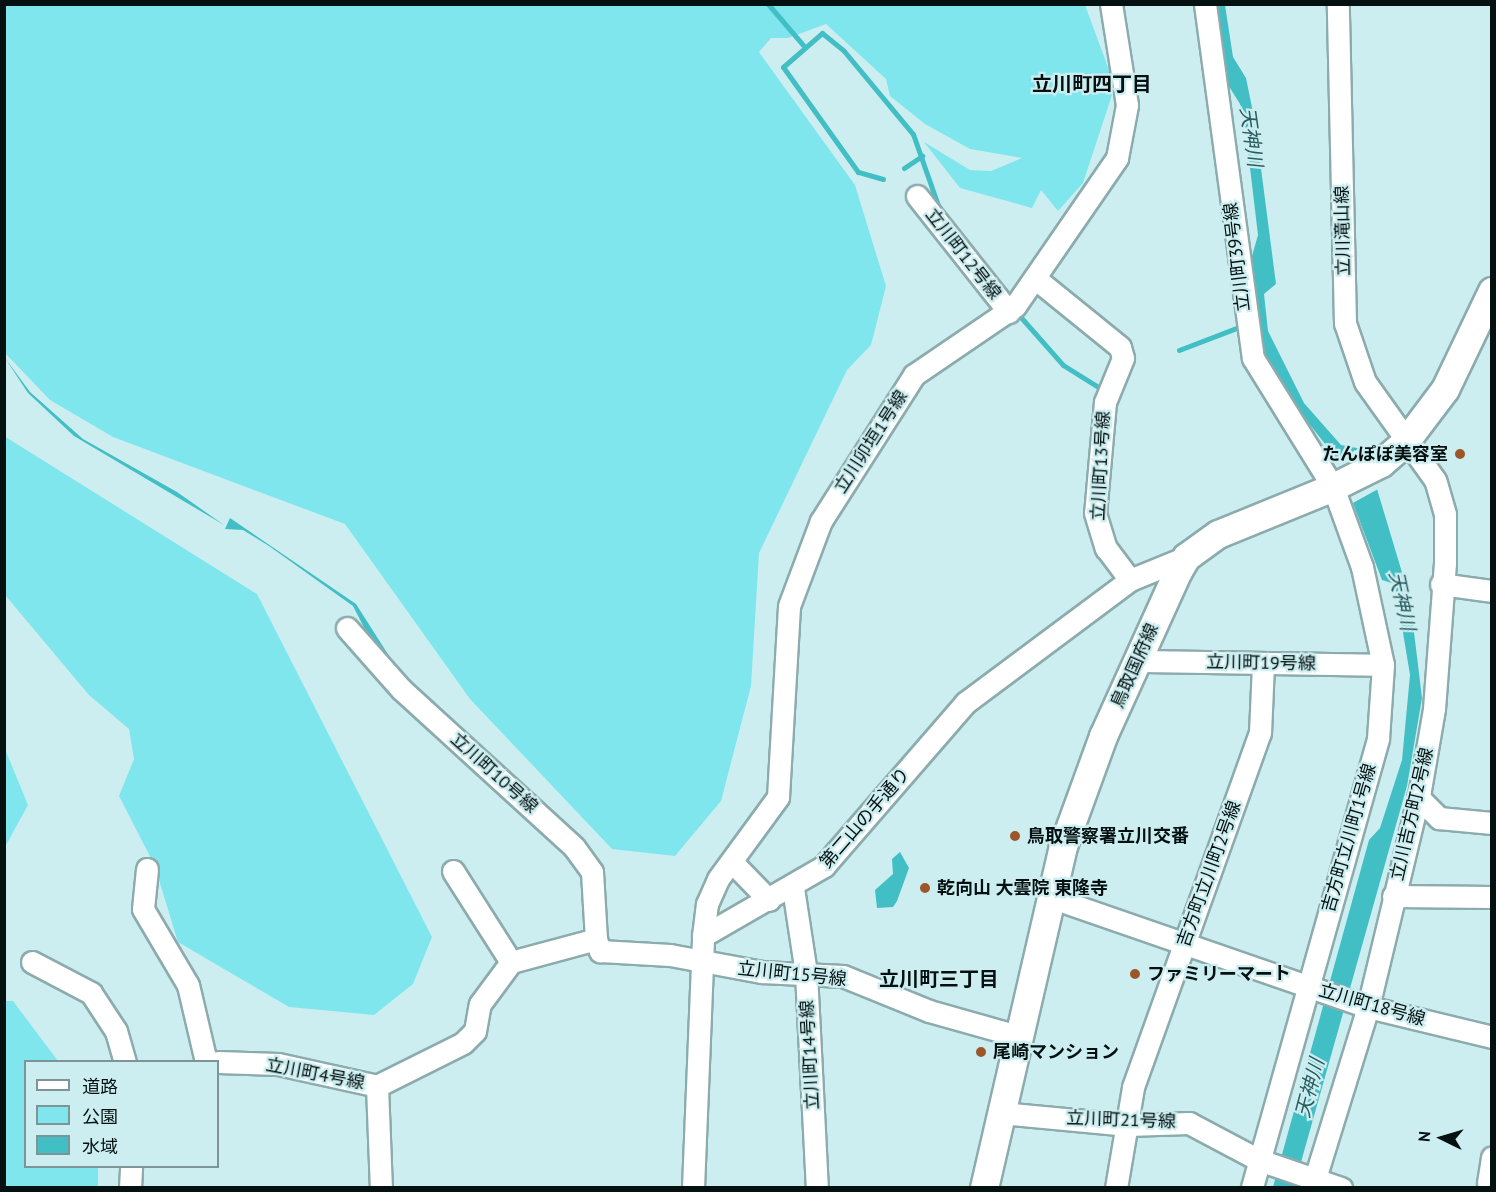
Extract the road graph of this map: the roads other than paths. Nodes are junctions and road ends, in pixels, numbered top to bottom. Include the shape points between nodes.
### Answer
1 (1110, 4) edge
2 (1205, 4) edge
3 (1338, 4) edge
4 (917, 196) dead end
5 (1036, 279) junction
6 (1491, 291) edge
7 (1009, 312) junction
8 (1405, 442) junction
9 (1336, 486) junction
10 (1186, 557) junction
11 (1130, 580) junction
12 (1441, 584) junction
13 (1491, 591) edge
14 (348, 628) dead end
15 (1138, 661) junction
16 (1263, 664) junction
17 (1383, 664) junction
18 (1418, 797) junction
19 (1491, 823) edge
20 (732, 862) junction
21 (147, 869) dead end
22 (453, 871) dead end
23 (793, 888) junction
24 (1393, 896) junction
25 (1050, 897) junction
26 (1491, 897) edge
27 (769, 900) junction
28 (703, 936) junction
29 (596, 939) junction
30 (1184, 943) junction
31 (32, 962) dead end
32 (511, 962) junction
33 (701, 962) junction
34 (806, 973) junction
35 (1312, 987) junction
36 (1364, 1005) junction
37 (1018, 1036) junction
38 (1491, 1037) edge
39 (124, 1060) edge
40 (206, 1060) edge
41 (219, 1062) edge
42 (377, 1086) junction
43 (1001, 1113) junction
44 (1128, 1125) junction
45 (1491, 1156) edge
46 (1263, 1161) junction
47 (131, 1168) edge
48 (1311, 1180) edge
49 (1487, 1185) edge
50 (130, 1188) edge
51 (381, 1188) edge
52 (693, 1188) edge
53 (816, 1188) edge
54 (984, 1188) edge
55 (1116, 1188) edge
56 (1252, 1188) edge
57 (1341, 1188) edge

1 - 5 street, 立川卯垣1号線 via 1127,105 1124,140 1109,172 1071,220
2 - 9 street, 立川町39号線 via 1253,358
3 - 8 street, 立川滝山線 via 1346,323 1365,382
4 - 7 street, 立川町12号線
5 - 7 street, 立川卯垣1号線
5 - 11 street, 立川町13号線 via 1120,347 1122,358 1105,402 1095,513 1106,548
6 - 8 main road, 鳥取国府線 via 1445,389
7 - 20 street, 立川卯垣1号線 via 914,375 813,536 789,606 778,797
8 - 9 main road, 鳥取国府線 via 1376,465
8 - 12 street, 立川吉方町2号線 via 1441,495 1445,514
9 - 10 main road, 鳥取国府線 via 1218,534
9 - 17 street, 吉方町立川町1号線 via 1362,567
10 - 11 street, 第二山の手通り
10 - 15 main road, 鳥取国府線
11 - 23 street, 第二山の手通り via 965,703 824,867
12 - 13 street
12 - 18 street, 立川吉方町2号線 via 1434,709
14 - 29 street, 立川町10号線 via 401,689 574,847 592,872
15 - 16 street, 立川町19号線
15 - 25 main road, 鳥取国府線 via 1074,811
16 - 17 street, 立川町19号線
16 - 30 street, 吉方町立川町2号線 via 1260,733
17 - 35 street, 吉方町立川町1号線 via 1378,739
18 - 19 street via 1438,818
18 - 24 street, 立川吉方町2号線
20 - 27 street
20 - 28 street, 立川卯垣1号線 via 711,895
21 - 40 street via 143,909 188,985
22 - 32 street
23 - 27 street, 第二山の手通り
23 - 34 street, 立川町14号線
24 - 26 street
24 - 36 street, 立川吉方町2号線
25 - 30 street, 立川町18号線
25 - 37 main road, 鳥取国府線
27 - 28 street, 第二山の手通り
28 - 33 street
29 - 32 street
29 - 33 street via 600,951
30 - 35 street, 立川町18号線
30 - 44 street, 吉方町立川町2号線 via 1133,1087
31 - 39 street via 91,993 116,1031
32 - 42 street, 立川町4号線 via 480,1004 475,1031 463,1043
33 - 34 street, 立川町15号線 via 762,972
33 - 52 street
34 - 37 street, 立川町15号線 via 843,976 939,1015
34 - 53 street, 立川町14号線
35 - 36 street, 立川町18号線
35 - 46 street, 吉方町立川町1号線
36 - 38 street, 立川町18号線
36 - 48 street, 立川吉方町2号線
37 - 43 main road, 鳥取国府線
41 - 42 street, 立川町4号線 via 278,1064
42 - 51 street
43 - 44 street, 立川町21号線
43 - 54 main road, 鳥取国府線
44 - 46 street, 立川町21号線 via 1189,1123
44 - 55 street, 吉方町立川町2号線
45 - 49 street
46 - 48 street, 立川町21号線
46 - 56 street, 吉方町立川町1号線
47 - 50 street
48 - 57 street

